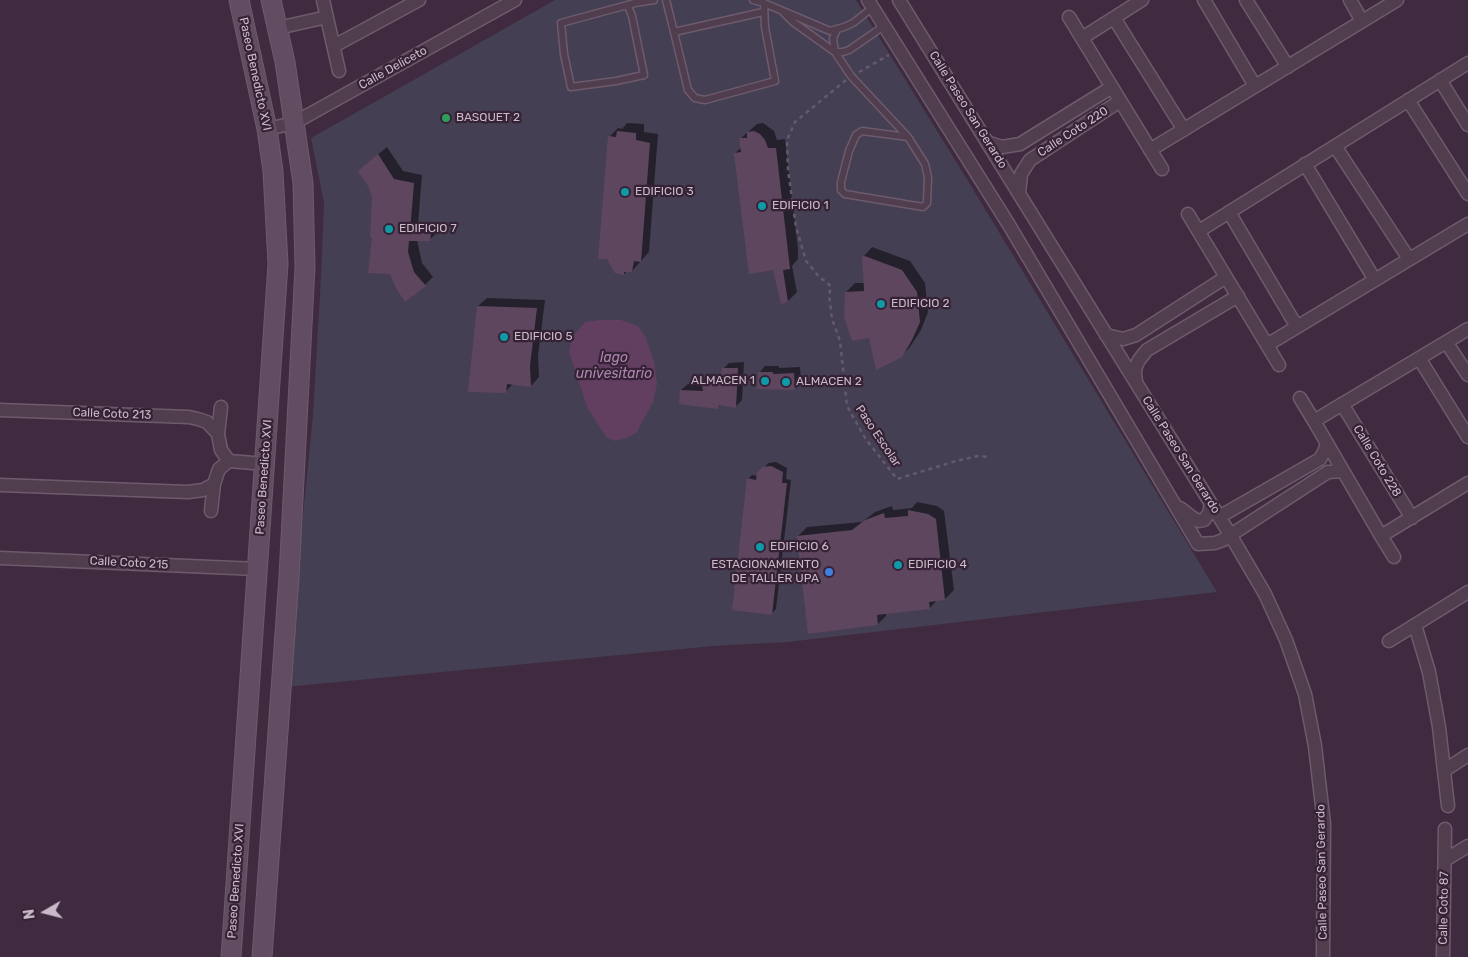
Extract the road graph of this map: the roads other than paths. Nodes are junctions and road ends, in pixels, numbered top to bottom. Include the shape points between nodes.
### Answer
1 (239, 0) edge
2 (244, 0) edge
3 (271, 0) edge
4 (323, 0) edge
5 (418, 0) edge
6 (515, 0) edge
7 (654, 0) edge
8 (666, 0) edge
9 (753, 0) edge
10 (900, 0) edge
11 (1142, 0) edge
12 (1204, 0) edge
13 (1246, 0) edge
14 (1350, 0) edge
15 (1395, 0) edge
16 (764, 3) junction
17 (870, 4) edge
18 (628, 6) junction
19 (764, 12) junction
20 (783, 12) junction
21 (327, 17) junction
22 (1069, 17) dead end
23 (1114, 18) junction
24 (1362, 21) junction
25 (884, 26) junction
26 (837, 30) junction
27 (674, 32) junction
28 (279, 36) junction
29 (1082, 38) junction
30 (334, 46) junction
31 (835, 52) junction
32 (1468, 63) edge
33 (1288, 66) junction
34 (340, 70) dead end
35 (1440, 80) junction
36 (1255, 86) junction
37 (1112, 87) junction
38 (1120, 100) junction
39 (1408, 100) junction
40 (294, 123) junction
41 (1468, 126) edge
42 (267, 129) junction
43 (1184, 130) junction
44 (908, 137) junction
45 (988, 142) junction
46 (1335, 146) junction
47 (1150, 150) junction
48 (1305, 164) junction
49 (1162, 170) dead end
50 (1019, 193) junction
51 (1468, 194) edge
52 (1229, 212) junction
53 (1188, 214) dead end
54 (1468, 224) edge
55 (1198, 231) junction
56 (1409, 260) junction
57 (1226, 277) junction
58 (1376, 280) junction
59 (1238, 296) junction
60 (1297, 327) junction
61 (1468, 329) edge
62 (1106, 335) junction
63 (1446, 342) junction
64 (1267, 345) junction
65 (1419, 358) junction
66 (1279, 365) dead end
67 (1468, 375) edge
68 (1136, 382) junction
69 (1300, 398) dead end
70 (1342, 404) junction
71 (221, 407) dead end
72 (0, 410) edge
73 (1314, 421) junction
74 (218, 434) junction
75 (1468, 437) edge
76 (1327, 443) junction
77 (229, 461) junction
78 (265, 464) junction
79 (1343, 471) junction
80 (1468, 483) edge
81 (214, 484) junction
82 (0, 485) edge
83 (1175, 504) junction
84 (1210, 504) junction
85 (211, 511) dead end
86 (1219, 517) junction
87 (1412, 518) junction
88 (1231, 536) junction
89 (1382, 536) junction
90 (1394, 557) dead end
91 (0, 558) edge
92 (258, 569) junction
93 (1468, 592) edge
94 (1415, 625) junction
95 (1389, 641) dead end
96 (1468, 755) edge
97 (1444, 770) junction
98 (1448, 806) dead end
99 (1445, 829) dead end
100 (1468, 846) edge
101 (1444, 860) junction
102 (231, 957) edge
103 (262, 957) edge
104 (1323, 957) edge
105 (1443, 957) edge

1 - 42 street, Paseo Benedicto XVI
2 - 28 street via 264,52 274,53
3 - 28 street
4 - 21 street
5 - 30 street
6 - 40 street, Calle Deliceto
7 - 18 lane
8 - 27 lane
9 - 16 lane
10 - 45 street, Calle Paseo San Gerardo
11 - 23 street
12 - 36 street
13 - 33 street
14 - 24 street
15 - 24 street
16 - 19 lane
16 - 20 lane
17 - 25 street
17 - 26 lane via 853,23
18 - 18 lane via 561,23 571,87 644,75
19 - 27 lane
19 - 27 lane via 775,81 705,100 695,98 688,90
20 - 26 lane via 822,29
20 - 31 lane
21 - 28 street
21 - 30 street
22 - 29 street, Calle Coto 220
23 - 29 street
23 - 43 street
24 - 33 street
25 - 31 lane via 848,50
25 - 83 street via 1009,225
26 - 31 lane via 833,38
28 - 40 street
29 - 37 street, Calle Coto 220
30 - 34 street
31 - 44 lane via 851,76
32 - 35 street
33 - 36 street
35 - 39 street
35 - 41 street
36 - 43 street
37 - 38 street, Calle Coto 220
37 - 45 street, Calle Coto 220 via 1020,144 1002,147
38 - 47 street, Calle Coto 220
38 - 50 street, Calle Coto 220 via 1030,160 1021,174
39 - 46 street
39 - 51 street
40 - 42 street, Calle Deliceto
40 - 103 street via 304,182 305,267 288,586
42 - 78 street, Paseo Benedicto XVI via 278,264
43 - 47 street
44 - 44 lane via 926,164 927,203 922,207 845,194 841,182 856,135 862,131
45 - 50 street, Calle Paseo San Gerardo
46 - 48 street
46 - 56 street
47 - 49 street, Calle Coto 220
48 - 52 street
48 - 58 street
50 - 62 street, Calle Paseo San Gerardo
52 - 55 street
52 - 60 street
53 - 55 street
54 - 56 street
55 - 57 street
56 - 58 street
57 - 59 street
57 - 62 street via 1136,335 1123,339
58 - 60 street
59 - 64 street
59 - 68 street via 1147,350 1136,366
60 - 64 street
61 - 63 street
62 - 68 street, Calle Paseo San Gerardo
63 - 65 street
63 - 67 street
64 - 66 street
65 - 70 street
65 - 75 street
68 - 84 street, Calle Paseo San Gerardo
69 - 73 street
70 - 73 street
70 - 87 street, Calle Coto 228
71 - 74 street
72 - 74 street, Calle Coto 213 via 189,417 207,422
73 - 76 street
74 - 77 street via 221,450
76 - 79 street
76 - 86 street via 1320,459
77 - 78 street
77 - 81 street via 219,469
78 - 92 street, Paseo Benedicto XVI
79 - 88 street via 1328,472
79 - 89 street
80 - 87 street
81 - 82 street via 188,492
81 - 85 street
83 - 84 street via 1199,521 1207,518
83 - 88 street via 1198,544 1215,543
84 - 86 street, Calle Paseo San Gerardo
86 - 88 street, Calle Paseo San Gerardo
87 - 89 street
88 - 104 street, Calle Paseo San Gerardo via 1286,640 1305,694 1324,824
89 - 90 street
91 - 92 street, Calle Coto 215
92 - 102 street, Paseo Benedicto XVI
93 - 94 street
94 - 95 street
94 - 97 street via 1440,726
96 - 97 street
97 - 98 street
99 - 101 street, Calle Coto 87
100 - 101 street, Calle Coto 87
101 - 105 street, Calle Coto 87

